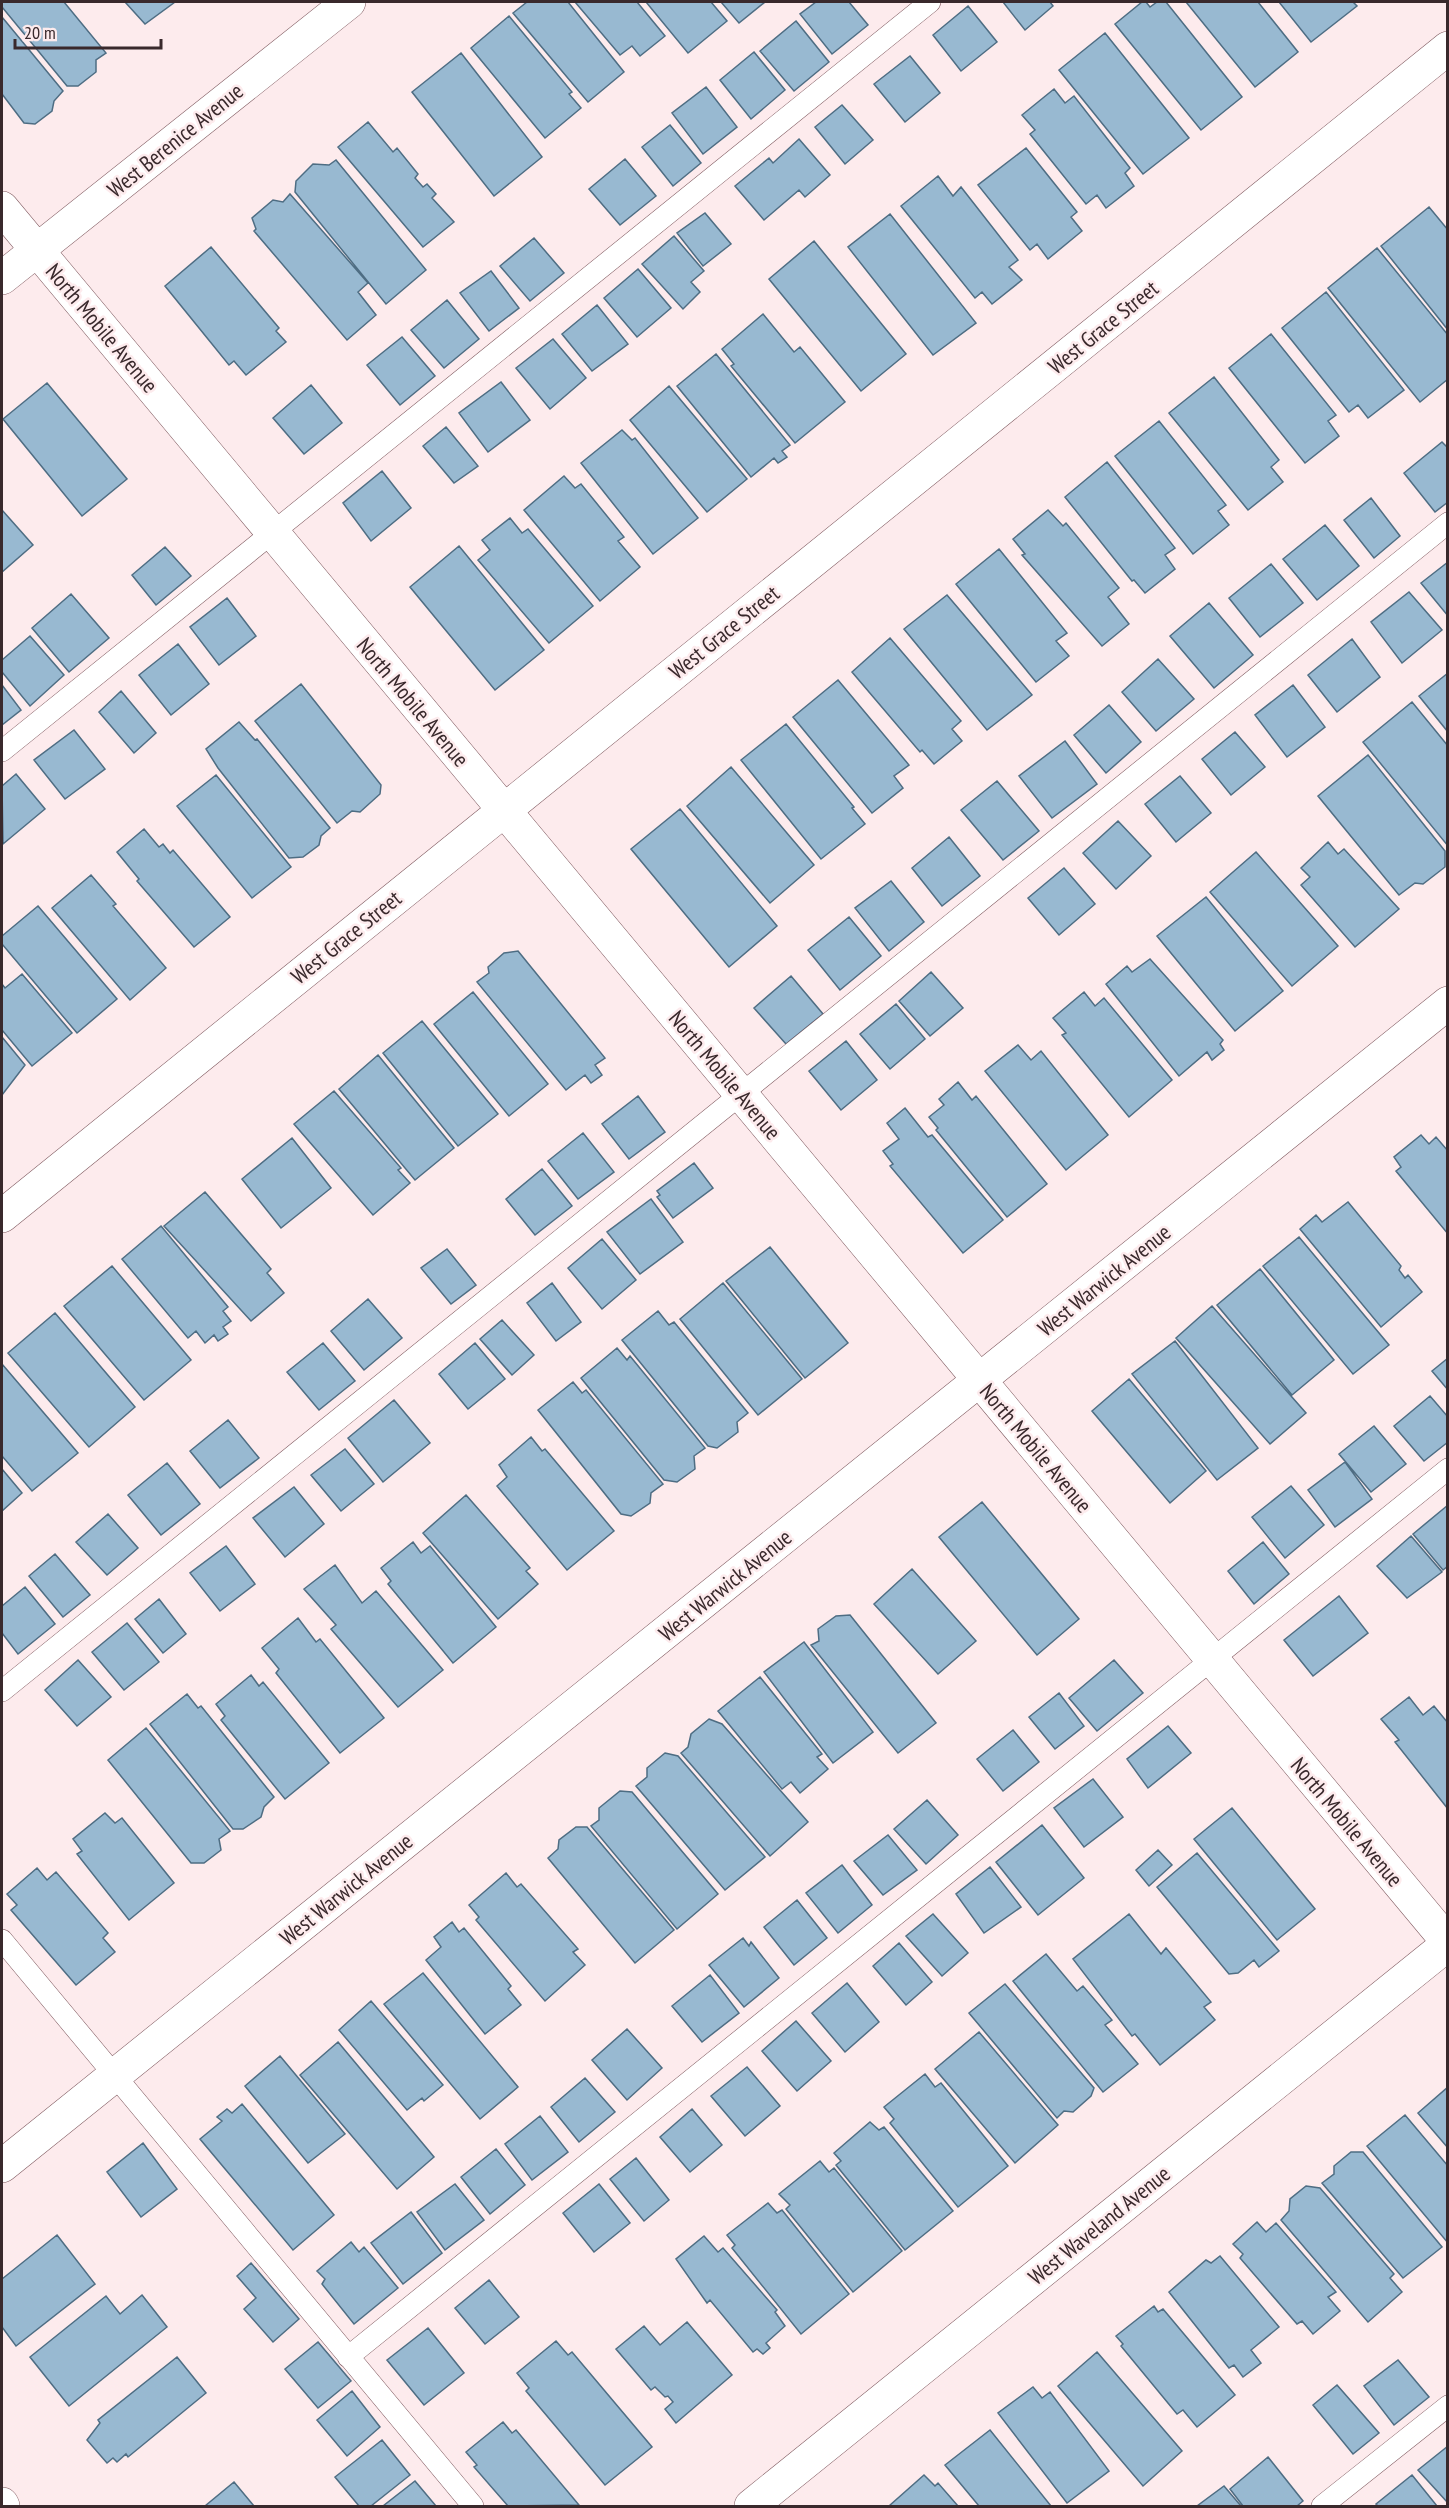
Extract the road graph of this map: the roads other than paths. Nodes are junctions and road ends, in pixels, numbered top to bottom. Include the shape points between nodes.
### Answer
1 (349, 2) edge
2 (930, 2) edge
3 (1448, 48) edge
4 (2, 208) edge
5 (37, 250) junction
6 (2, 278) edge
7 (1448, 523) edge
8 (272, 532) junction
9 (2, 751) edge
10 (503, 810) junction
11 (1448, 1003) edge
12 (741, 1094) junction
13 (2, 1216) edge
14 (980, 1381) junction
15 (1448, 1469) edge
16 (1212, 1659) junction
17 (2, 1691) edge
18 (2, 1940) edge
19 (1448, 1943) edge
20 (114, 2075) junction
21 (2, 2166) edge
22 (348, 2357) junction
23 (1448, 2406) edge
24 (473, 2506) edge
25 (751, 2506) edge
26 (1322, 2506) edge

1 - 5 street, West Berenice Avenue
2 - 8 lane
3 - 10 street, West Grace Street
4 - 5 street, North Mobile Avenue
5 - 6 street, West Berenice Avenue
5 - 8 street, North Mobile Avenue
7 - 12 lane
8 - 9 lane
8 - 10 street, North Mobile Avenue
10 - 12 street, North Mobile Avenue
10 - 13 street, West Grace Street
11 - 14 street, West Warwick Avenue
12 - 14 street, North Mobile Avenue
12 - 17 lane
14 - 16 street, North Mobile Avenue
14 - 20 street, West Warwick Avenue
15 - 16 lane
16 - 19 street, North Mobile Avenue
16 - 22 lane
18 - 20 lane
19 - 25 street, West Waveland Avenue
20 - 21 street, West Warwick Avenue
20 - 22 lane
22 - 24 lane
23 - 26 lane

